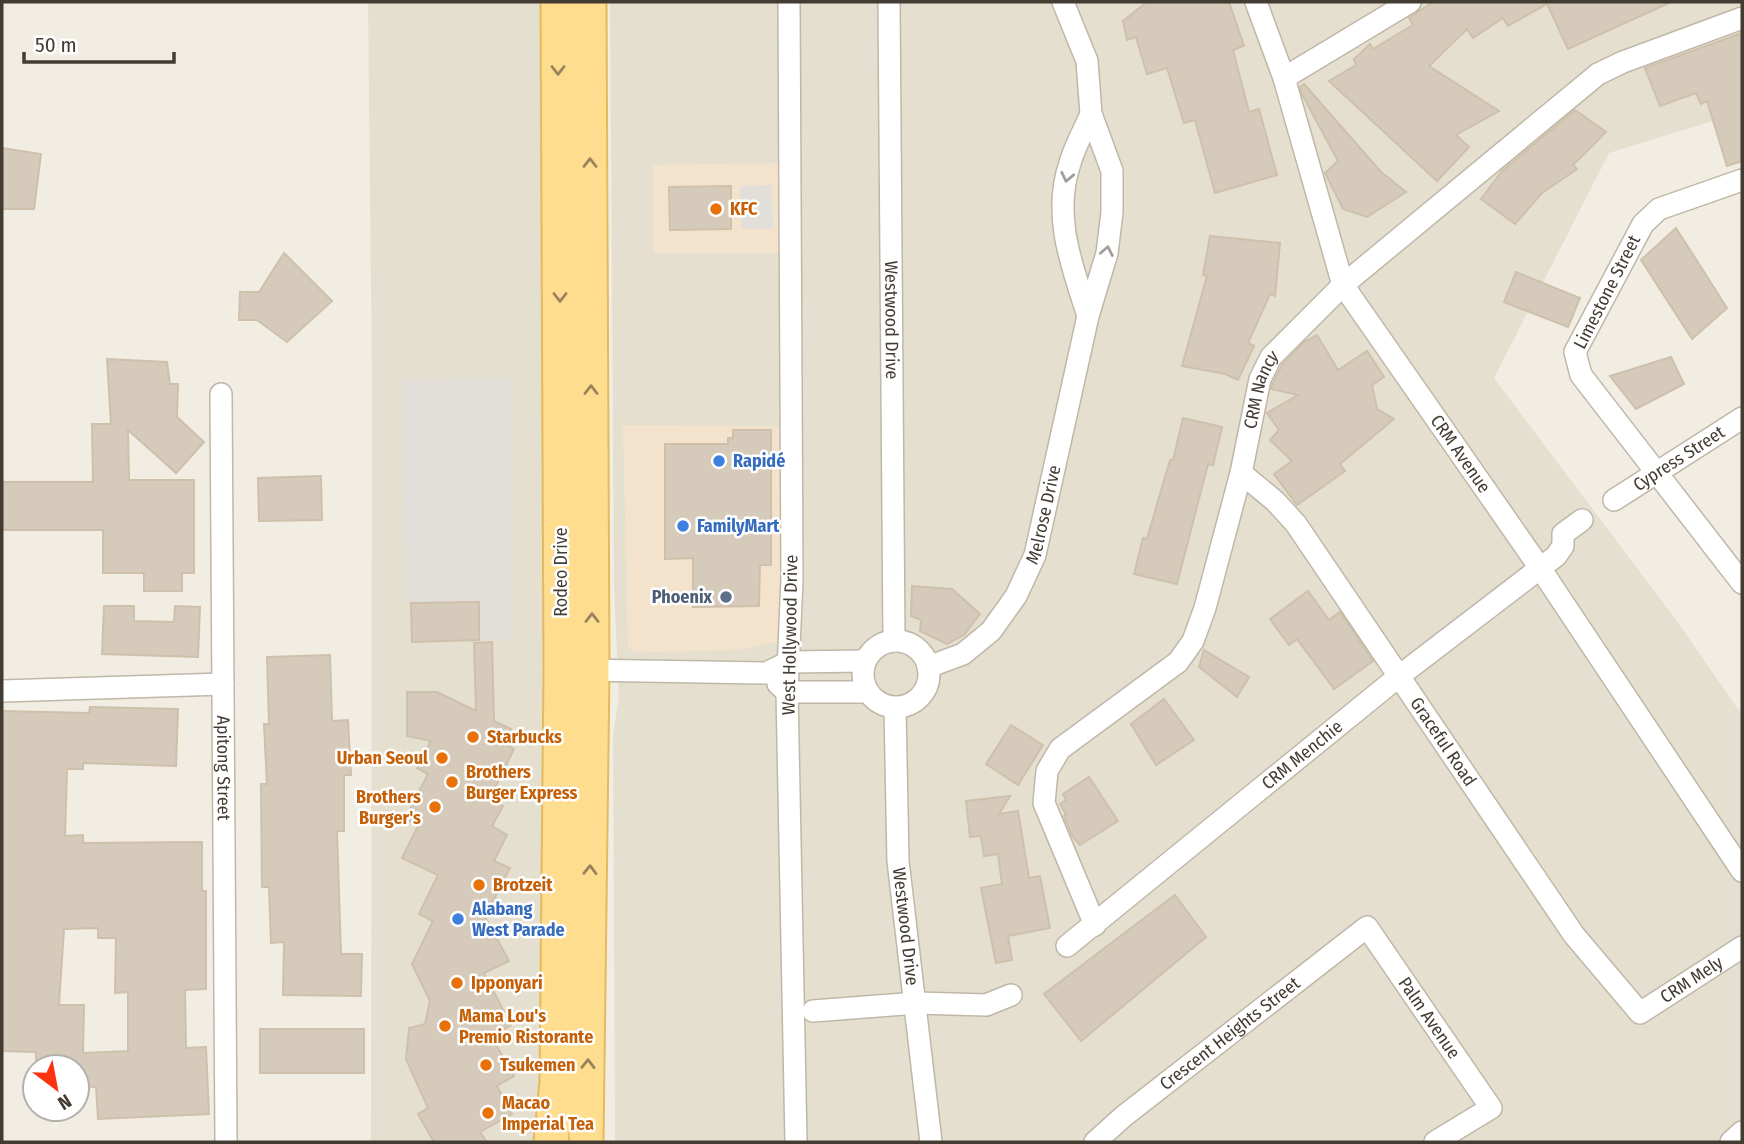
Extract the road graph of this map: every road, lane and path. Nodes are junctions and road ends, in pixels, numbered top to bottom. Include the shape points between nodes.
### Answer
1 (558, 2) edge
2 (589, 2) edge
3 (789, 2) edge
4 (889, 2) edge
5 (1063, 2) edge
6 (1256, 2) edge
7 (1410, 2) edge
8 (1742, 18) edge
9 (1284, 78) junction
10 (1091, 114) junction
11 (1742, 180) edge
12 (1343, 285) junction
13 (1088, 316) junction
14 (222, 394) dead end
15 (1742, 418) edge
16 (1657, 472) junction
17 (1241, 473) junction
18 (1614, 500) dead end
19 (1582, 520) dead end
20 (1540, 568) junction
21 (1742, 583) edge
22 (894, 641) junction
23 (866, 661) junction
24 (789, 662) junction
25 (928, 667) junction
26 (577, 671) junction
27 (766, 673) junction
28 (1398, 677) junction
29 (223, 684) junction
30 (2, 691) edge
31 (787, 692) junction
32 (867, 692) junction
33 (895, 708) junction
34 (1742, 872) edge
35 (1094, 925) junction
36 (1367, 927) joint
37 (1067, 946) dead end
38 (1742, 947) edge
39 (1011, 995) dead end
40 (917, 1003) junction
41 (813, 1011) dead end
42 (1640, 1013) joint
43 (1742, 1132) edge
44 (226, 1142) edge
45 (551, 1142) edge
46 (586, 1142) edge
47 (796, 1142) edge
48 (932, 1142) edge
49 (1095, 1142) edge
50 (1435, 1142) edge
51 (1731, 1142) edge

1 -> 26 main road, Rodeo Drive
26 -> 2 main road, Rodeo Drive
3 - 24 street, West Hollywood Drive
4 - 22 street, Westwood Drive
5 - 10 street, Melrose Drive via 1087,61
6 - 9 street, CRM Avenue
7 - 9 street
8 - 12 street, CRM Nancy via 1623,61 1598,75
9 - 12 street, CRM Avenue
13 -> 10 street, Melrose Drive via 1107,253 1112,212 1112,170
10 -> 13 street, Melrose Drive via 1069,164 1062,197 1069,254
11 - 16 street, Limestone Street via 1659,209 1643,224 1574,352 1581,375
12 - 17 street, CRM Nancy via 1271,357 1260,379
12 - 20 street, CRM Avenue
13 - 25 street, Melrose Drive via 1035,555 1016,596 990,631 963,654
14 - 29 street, Apitong Street
15 - 16 street, Cypress Street
16 - 18 street, Cypress Street
16 - 21 street, Limestone Street
17 - 28 street, Graceful Road via 1296,524
17 - 35 street, CRM Nancy via 1193,641 1178,662 1060,749 1047,771 1044,803
19 - 20 street, CRM Menchie via 1563,534 1560,552
20 - 28 street, CRM Menchie
20 - 34 street, CRM Avenue
22 - 23 street via 882,644
22 - 25 street via 916,647
23 - 24 street
23 - 32 street via 863,682
24 - 27 street
24 - 31 street, West Hollywood Drive
25 - 33 street via 922,695
26 - 27 street
26 - 45 main road, Rodeo Drive
46 -> 26 main road, Rodeo Drive
27 - 31 street
28 - 35 street, CRM Menchie
28 - 42 street, Graceful Road via 1574,935
29 - 30 street
29 - 44 street, Apitong Street
31 - 32 street
31 - 47 street, West Hollywood Drive
32 - 33 street
33 - 40 street, Westwood Drive via 898,861
35 - 37 street, CRM Menchie
36 - 49 street, Crescent Heights Street
36 - 50 street, Palm Avenue via 1491,1108
38 - 42 street, CRM Mely
39 - 40 street via 986,1005
40 - 41 street
40 - 48 street, Westwood Drive
43 - 51 street

